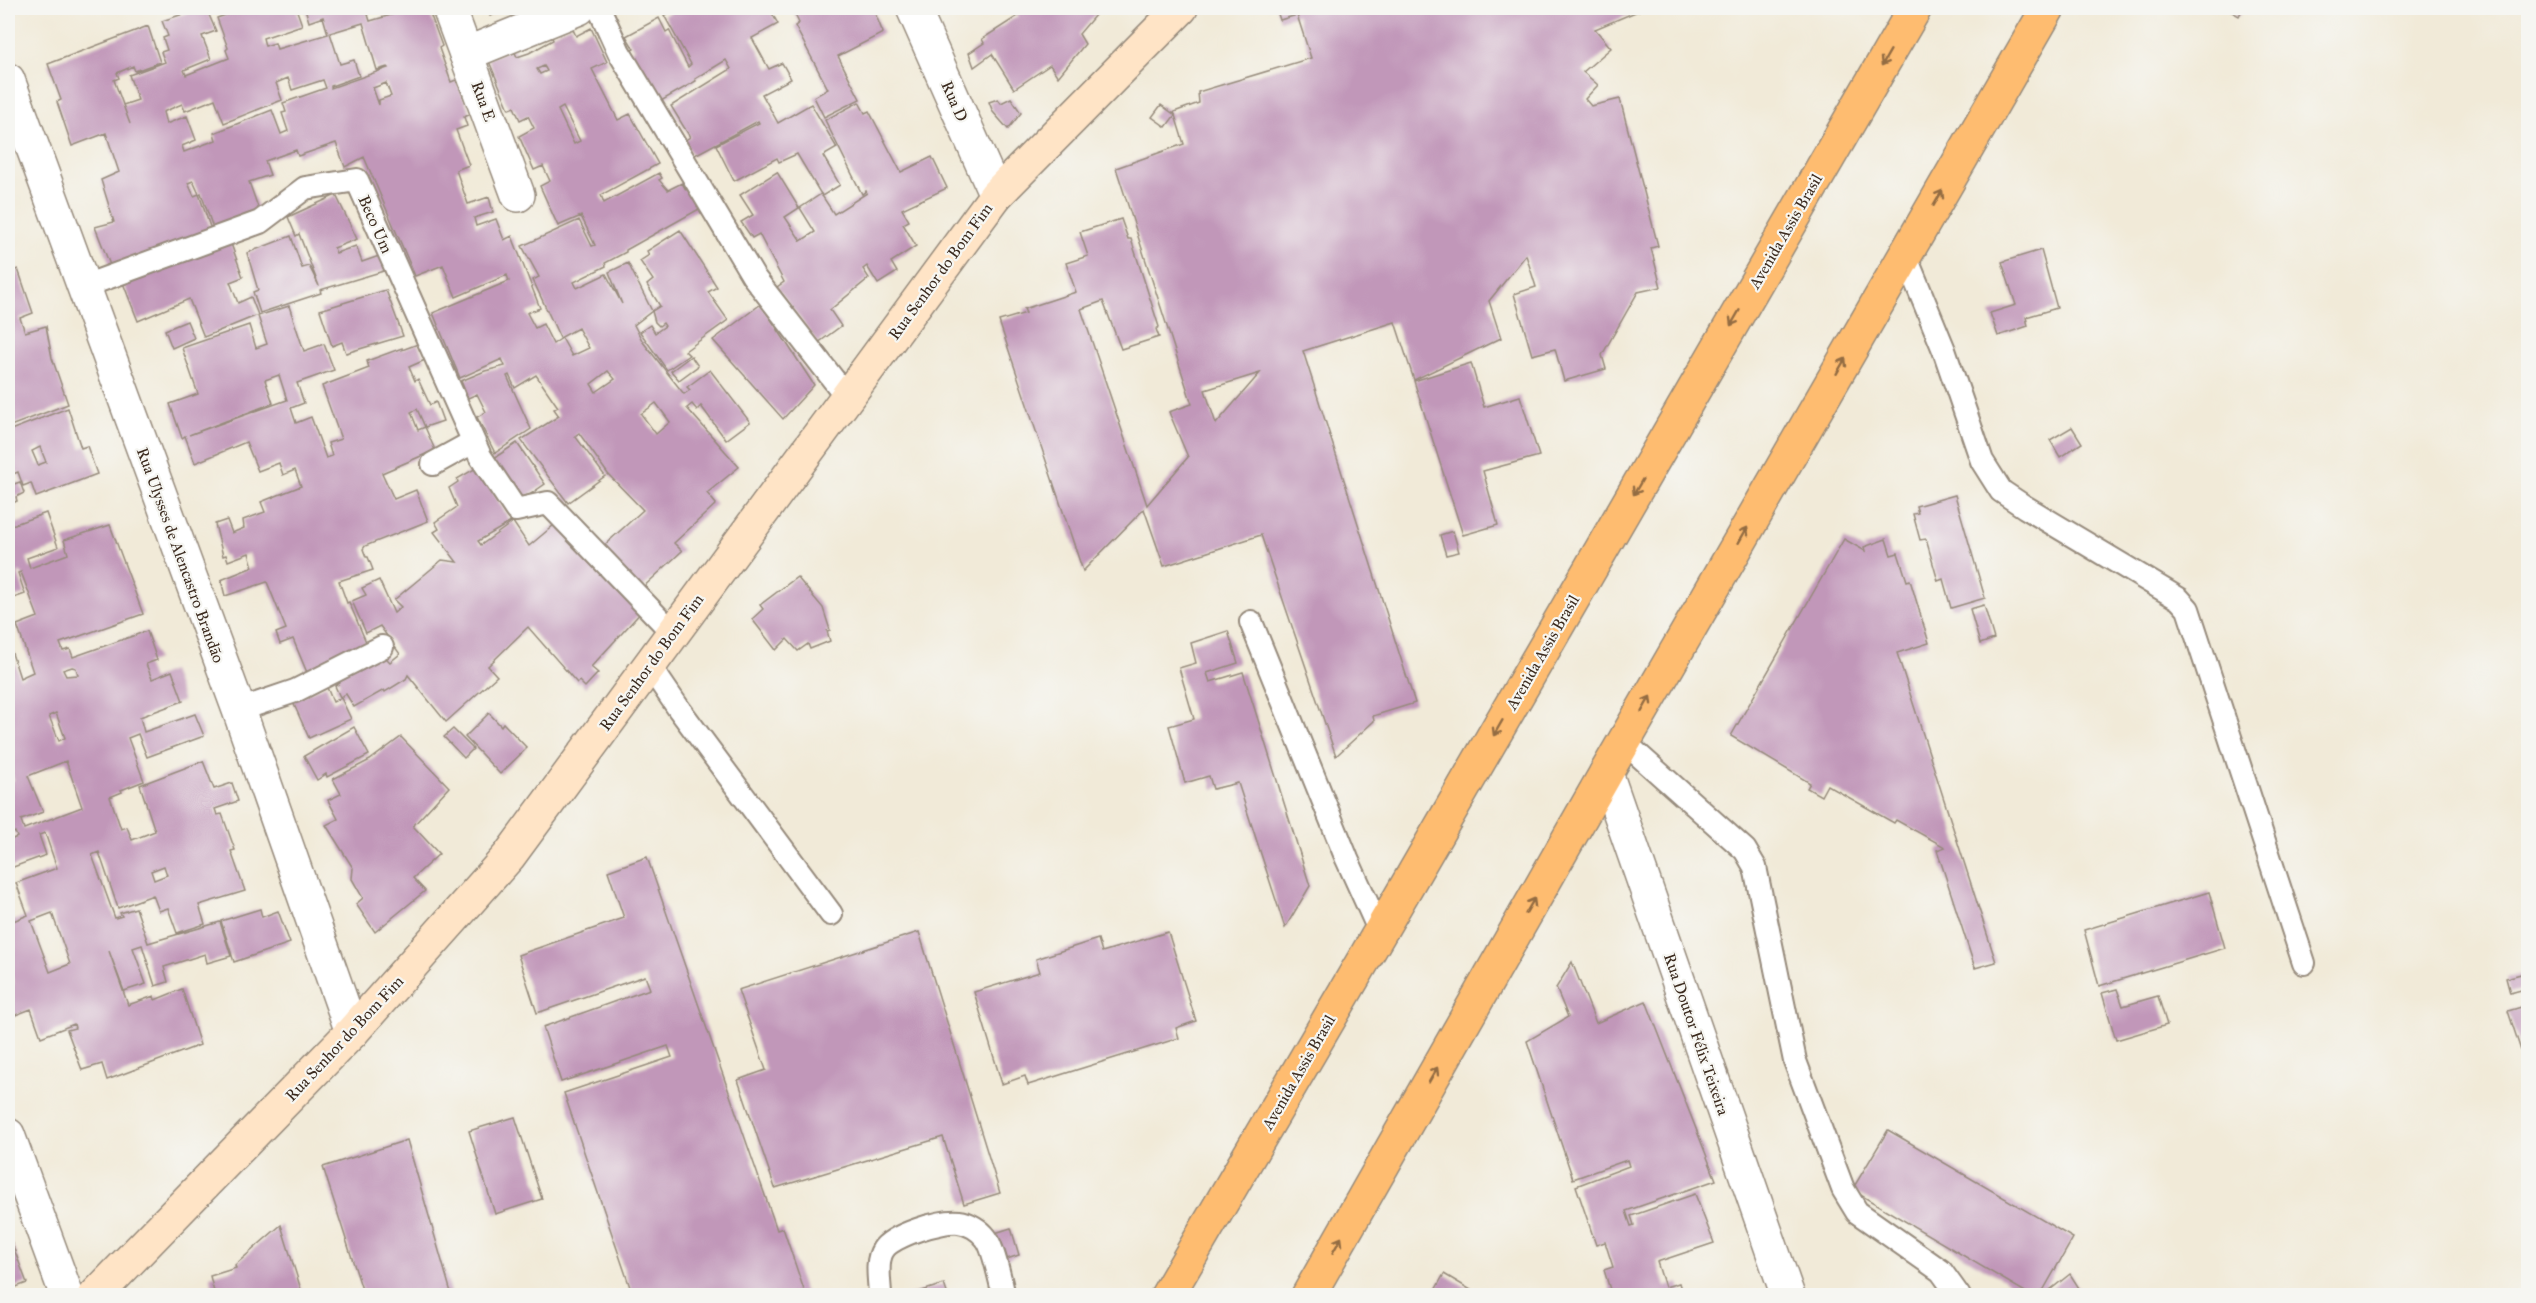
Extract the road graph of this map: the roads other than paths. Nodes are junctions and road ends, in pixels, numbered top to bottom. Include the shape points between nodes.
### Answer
1 (449, 8) edge
2 (579, 8) edge
3 (599, 8) edge
4 (914, 8) edge
5 (1181, 8) edge
6 (1915, 8) edge
7 (2048, 8) edge
8 (466, 54) junction
9 (8, 80) edge
10 (518, 195) dead end
11 (996, 195) junction
12 (1905, 255) junction
13 (82, 287) junction
14 (847, 397) junction
15 (473, 442) junction
16 (433, 464) dead end
17 (1251, 622) dead end
18 (673, 633) junction
19 (382, 647) dead end
20 (649, 665) junction
21 (238, 710) junction
22 (1624, 742) junction
23 (1606, 773) junction
24 (831, 914) dead end
25 (1380, 932) junction
26 (2304, 963) dead end
27 (352, 1032) junction
28 (8, 1135) edge
29 (67, 1296) edge
30 (95, 1296) edge
31 (880, 1296) edge
32 (1004, 1296) edge
33 (1167, 1296) edge
34 (1308, 1296) edge
35 (1788, 1296) edge
36 (1959, 1296) edge

1 - 8 street, Rua E
2 - 8 street
3 - 14 lane via 619,52 753,276
4 - 11 street, Rua D
5 - 11 street, Rua Senhor do Bom Fim
6 -> 25 main road, Avenida Assis Brasil
12 -> 7 main road
8 - 10 street, Rua E
9 - 13 street, Rua Ulysses de Alencastro Brandão
11 - 14 street, Rua Senhor do Bom Fim
22 -> 12 main road
12 - 26 lane via 1944,350 1982,461 2001,491 2179,598 2187,609
13 - 15 lane, Beco Um via 260,222 305,188 357,180
13 - 21 street, Rua Ulysses de Alencastro Brandão
14 - 18 street, Rua Senhor do Bom Fim
15 - 16 lane
15 - 18 lane, Beco Um via 516,510 548,503
17 - 25 lane
18 - 20 street, Rua Senhor do Bom Fim
19 - 21 lane via 295,691
20 - 24 lane
20 - 27 street, Rua Senhor do Bom Fim via 509,856
21 - 27 street, Rua Ulysses de Alencastro Brandão
22 - 23 main road
22 - 36 lane via 1745,850 1755,867 1795,1061 1843,1189 1857,1212 1941,1271
34 -> 23 main road
23 - 35 street, Rua Doutor Félix Teixeira
25 - 33 main road, Avenida Assis Brasil
27 - 30 street, Rua Senhor do Bom Fim
28 - 29 street
31 - 32 lane via 880,1255 890,1242 944,1222 958,1221 970,1224 987,1239

